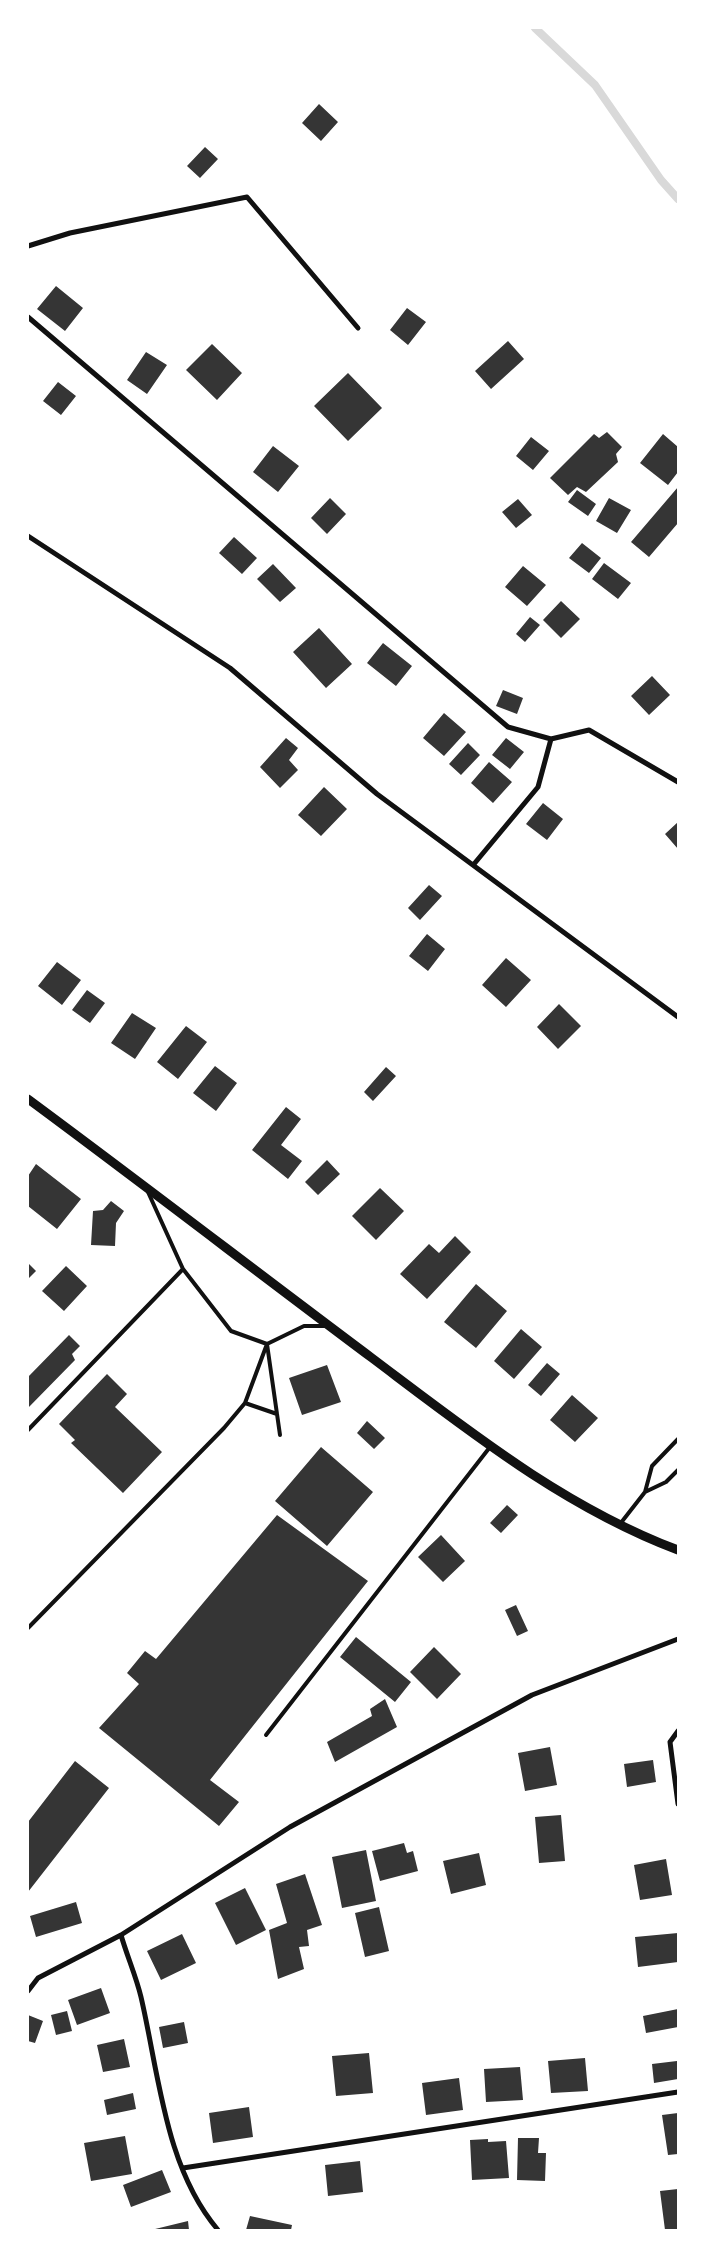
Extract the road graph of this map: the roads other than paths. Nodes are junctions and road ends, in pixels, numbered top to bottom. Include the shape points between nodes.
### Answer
1 (28, 246) edge
2 (28, 317) edge
3 (358, 328) dead end
4 (28, 536) edge
5 (551, 738) junction
6 (678, 782) edge
7 (474, 864) junction
8 (678, 1017) edge
9 (28, 1098) edge
10 (145, 1185) junction
11 (183, 1270) junction
12 (328, 1326) junction
13 (267, 1344) junction
14 (245, 1403) junction
15 (277, 1414) junction
16 (28, 1430) edge
17 (280, 1435) dead end
18 (678, 1439) edge
19 (490, 1447) junction
20 (678, 1470) edge
21 (645, 1492) junction
22 (619, 1525) junction
23 (678, 1550) edge
24 (28, 1628) edge
25 (678, 1639) edge
26 (678, 1731) edge
27 (266, 1735) dead end
28 (678, 1804) edge
29 (121, 1935) junction
30 (28, 1991) edge
31 (678, 2092) edge
32 (183, 2168) junction
33 (218, 2230) edge

1 - 3 street via 70,233 247,197
2 - 5 street via 508,727
4 - 7 street via 230,668 377,794
5 - 6 street via 589,730
5 - 7 street via 538,787
7 - 8 street
9 - 10 street
10 - 11 lane
10 - 12 street
11 - 13 lane via 231,1331
11 - 16 lane
12 - 13 lane via 304,1326
12 - 19 street
13 - 14 lane
13 - 15 lane
14 - 15 lane
14 - 24 lane
15 - 17 lane
18 - 21 lane via 652,1466
19 - 22 street via 530,1475
19 - 27 lane
20 - 21 lane via 666,1482
21 - 22 lane
22 - 23 street
25 - 29 street via 532,1695 290,1827
26 - 28 street via 670,1742
29 - 30 street via 38,1978
29 - 32 street via 140,1996 161,2105
31 - 32 street
32 - 33 street via 201,2211

